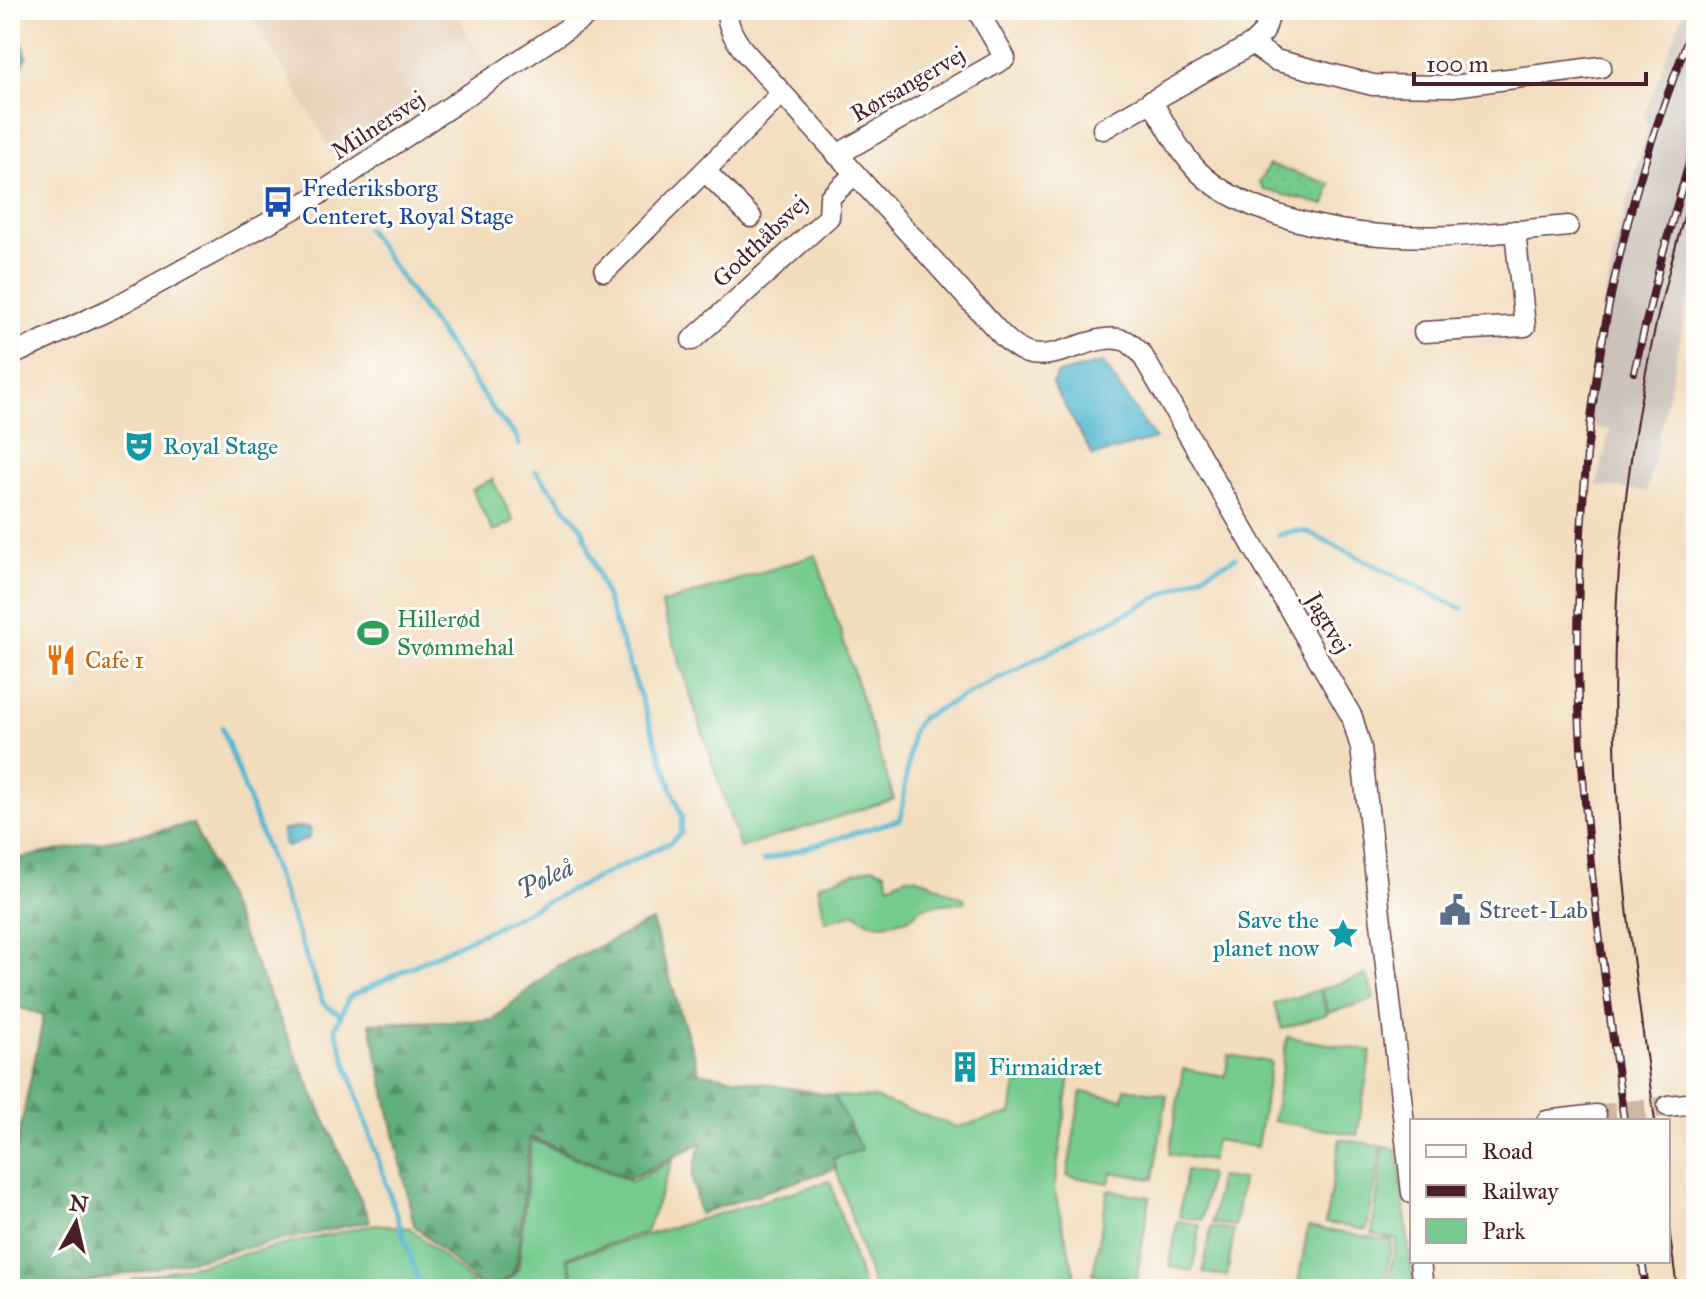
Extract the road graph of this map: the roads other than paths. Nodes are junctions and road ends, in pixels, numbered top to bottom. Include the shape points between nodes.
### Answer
1 (595, 10) edge
2 (727, 10) edge
3 (977, 10) edge
4 (1271, 10) edge
5 (1252, 44) junction
6 (1601, 67) dead end
7 (781, 94) junction
8 (1151, 101) junction
9 (1103, 129) dead end
10 (837, 155) junction
11 (705, 171) junction
12 (855, 174) junction
13 (751, 217) dead end
14 (1568, 226) dead end
15 (1515, 231) junction
16 (605, 271) dead end
17 (1424, 332) dead end
18 (692, 340) dead end
19 (10, 356) edge
20 (1696, 1103) edge
21 (1668, 1106) tunnel mouth
22 (1596, 1115) dead end
23 (1563, 1119) edge
24 (1409, 1138) edge
25 (1420, 1263) edge
26 (1423, 1289) edge

1 - 19 street, Milnersvej via 312,199 113,308
2 - 7 street via 733,37
3 - 10 street, Rørsangervej via 1005,58
4 - 5 street via 1264,32
5 - 6 street via 1275,60 1373,85 1453,86
5 - 8 street
7 - 10 street
7 - 11 street
8 - 9 street
8 - 15 street via 1198,171 1256,208 1349,233 1443,238
10 - 12 street
11 - 13 street
11 - 16 street
12 - 18 street, Godthåbsvej via 830,197 829,217
12 - 24 street, Jagtvej via 1018,349 1049,354 1112,338 1127,341 1141,353 1352,717 1361,748
14 - 15 street
15 - 17 street via 1525,326
20 - 21 street
22 - 23 street
25 - 26 street

